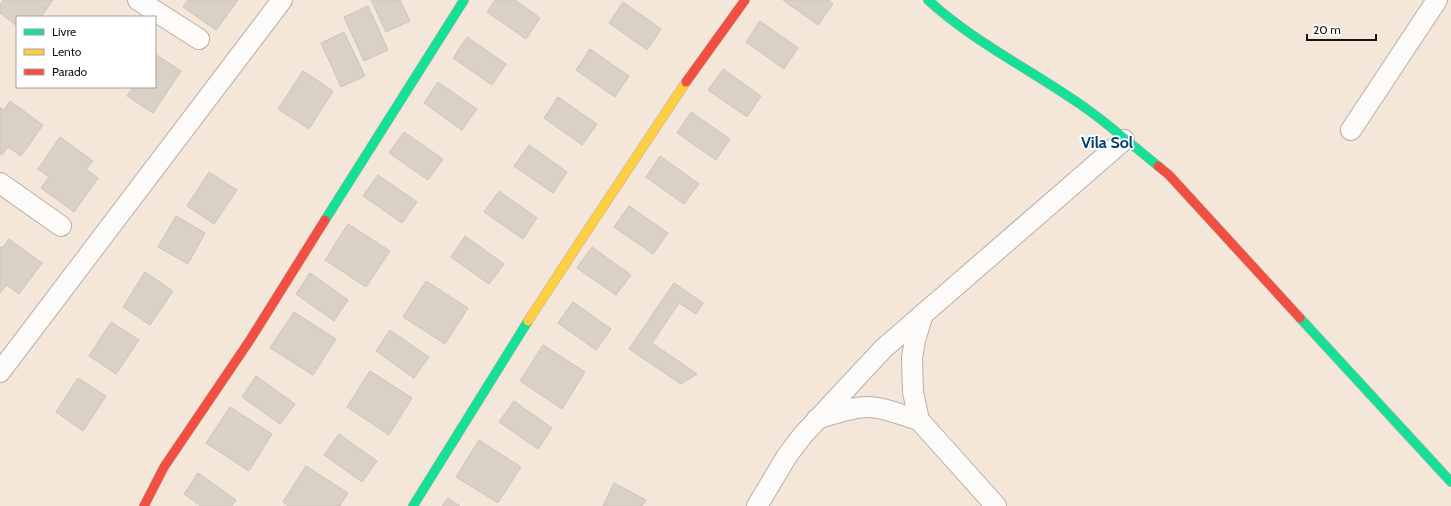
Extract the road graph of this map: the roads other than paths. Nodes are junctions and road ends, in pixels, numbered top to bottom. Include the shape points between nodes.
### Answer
1 (138, 0) edge
2 (282, 0) edge
3 (464, 0) edge
4 (745, 0) edge
5 (928, 0) edge
6 (1436, 0) edge
7 (199, 39) dead end
8 (1350, 130) dead end
9 (1124, 140) junction
10 (0, 182) edge
11 (61, 226) dead end
12 (923, 314) junction
13 (0, 372) edge
14 (817, 419) junction
15 (919, 420) junction
16 (1451, 482) edge
17 (144, 506) edge
18 (413, 506) edge
19 (757, 506) edge
20 (996, 506) edge

1 - 7 street
2 - 13 street
3 - 17 street via 250,340 164,467
4 - 18 street via 714,40 605,202 523,328
5 - 9 street via 976,38 1090,112
6 - 8 street
9 - 12 street
9 - 16 street via 1169,175
10 - 11 street
12 - 14 street via 883,349
12 - 15 street via 912,358 913,392
14 - 15 street via 869,407
14 - 19 street via 787,456
15 - 20 street

